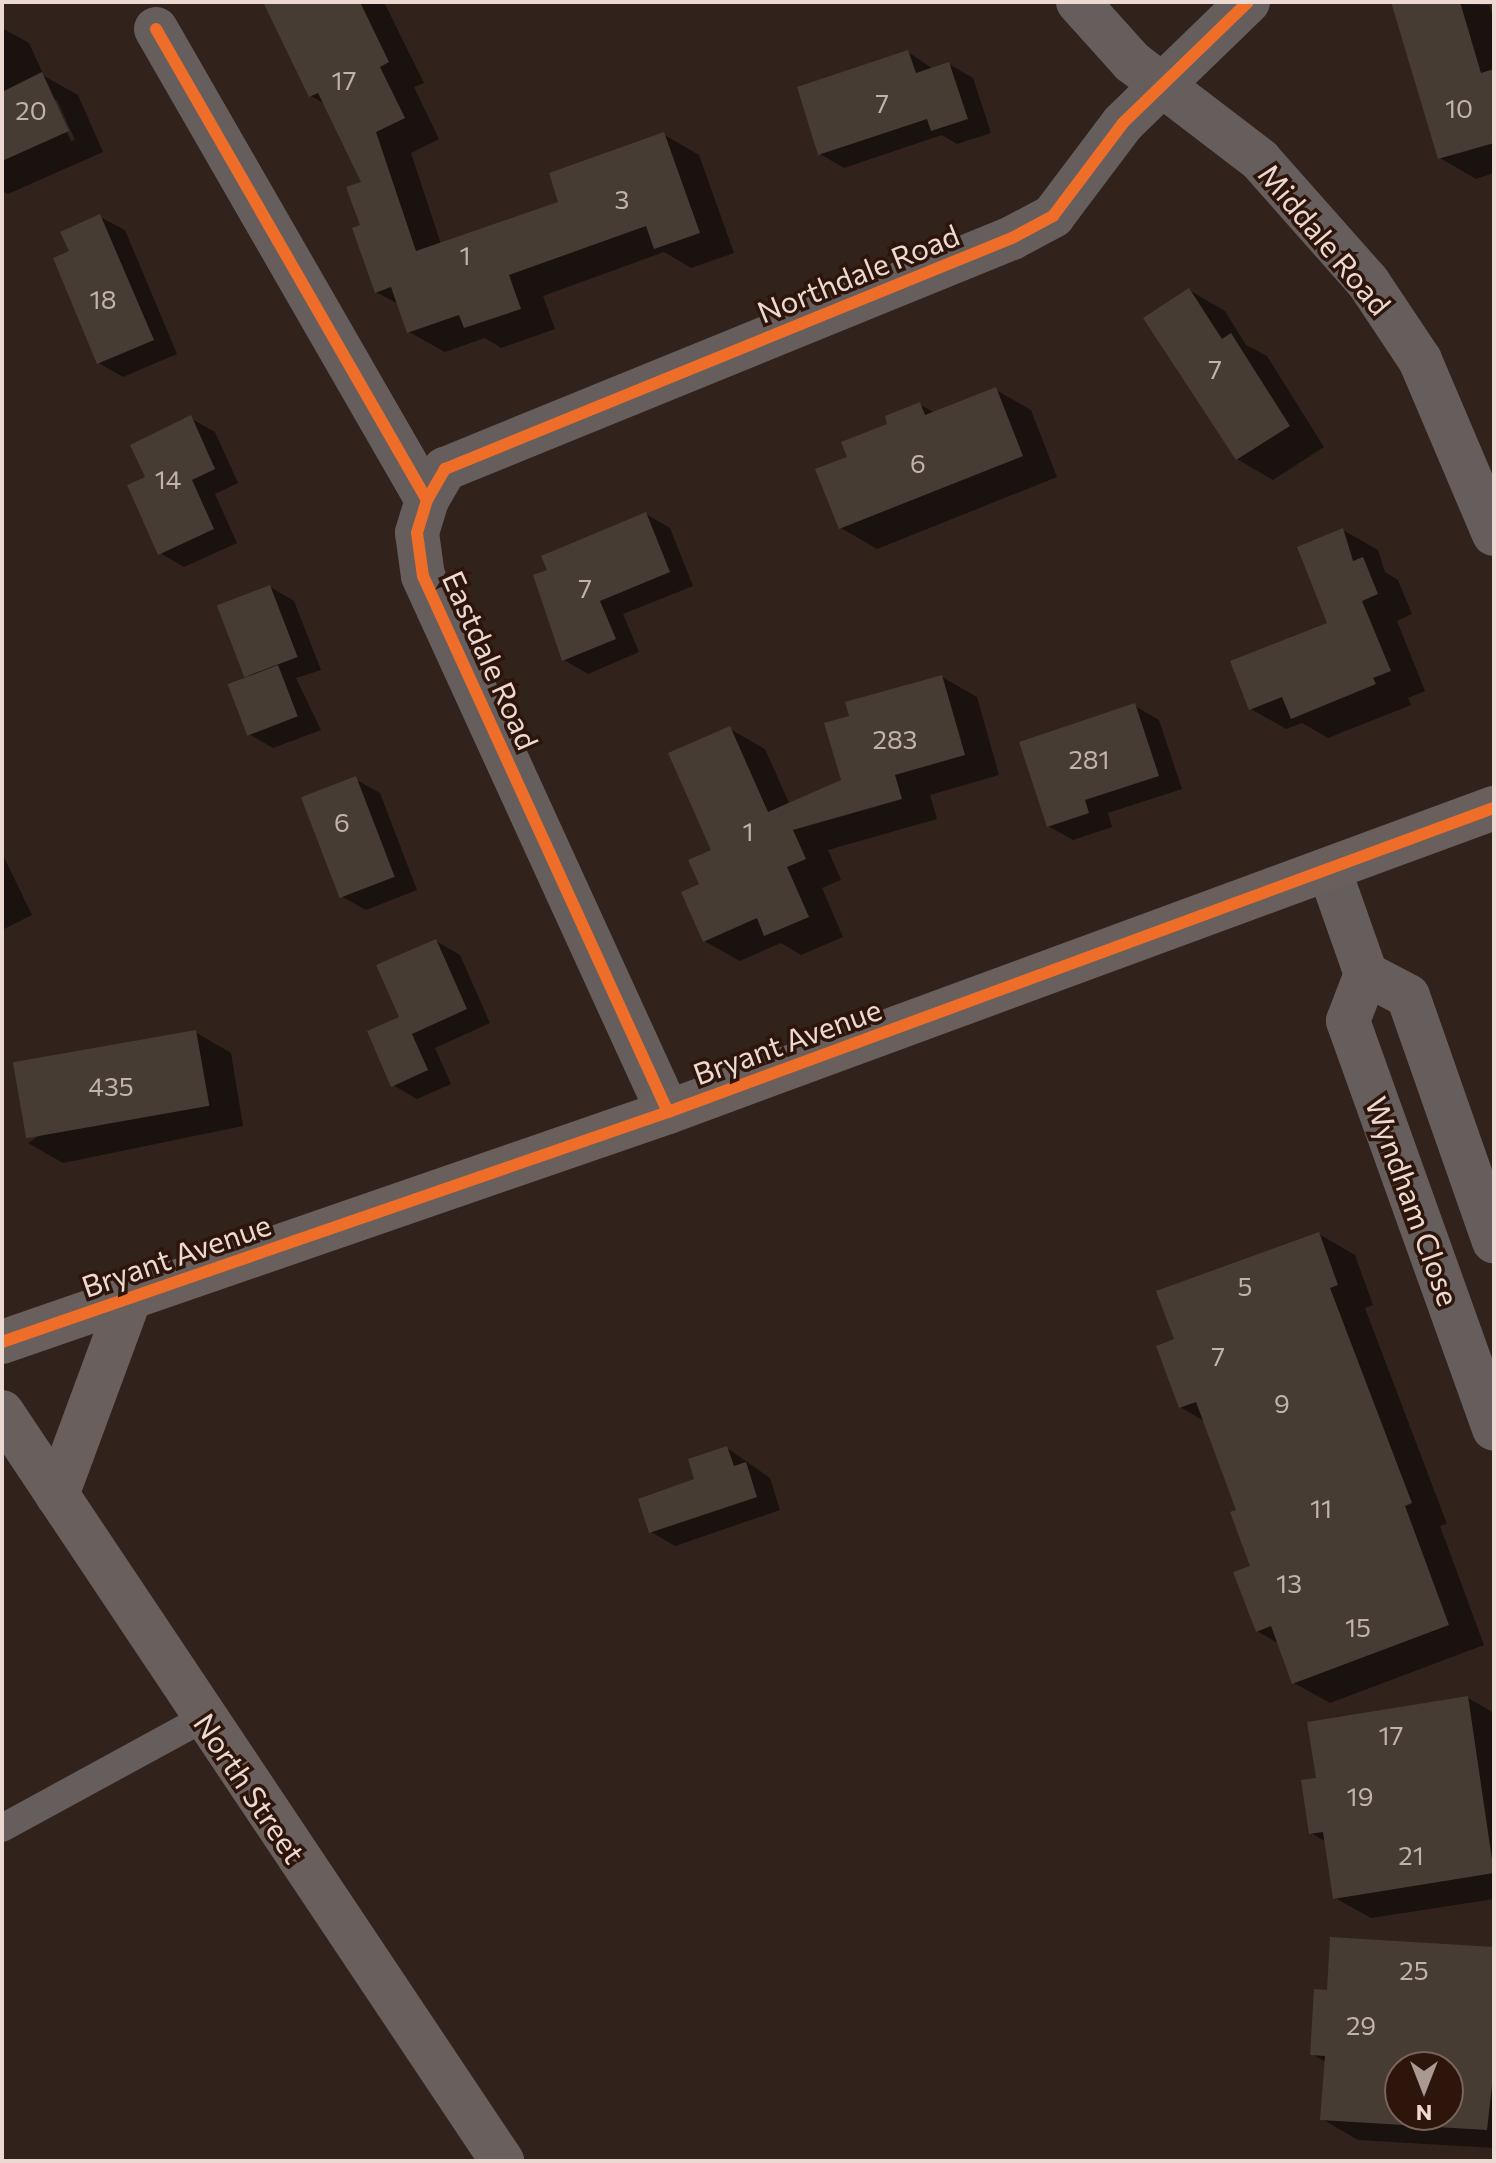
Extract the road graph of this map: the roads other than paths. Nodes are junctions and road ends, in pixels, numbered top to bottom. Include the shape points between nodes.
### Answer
1 (1078, 2) edge
2 (1248, 2) edge
3 (156, 29) dead end
4 (1162, 85) junction
5 (427, 500) junction
6 (1494, 534) edge
7 (1494, 808) edge
8 (1330, 872) junction
9 (1366, 974) junction
10 (668, 1112) junction
11 (1494, 1241) edge
12 (130, 1298) junction
13 (2, 1342) edge
14 (2, 1412) edge
15 (1494, 1429) edge
16 (57, 1495) junction
17 (204, 1718) junction
18 (2, 1828) edge
19 (502, 2161) edge

1 - 4 street, Middale Road via 1132,62
2 - 4 street, Northdale Road
3 - 5 street
4 - 5 street, Northdale Road via 1123,123 1053,216 1012,238 445,469
4 - 6 street, Middale Road via 1260,160 1368,282 1420,360
5 - 10 street, Eastdale Road via 417,533 423,576
7 - 8 street, Bryant Avenue
8 - 9 street
8 - 10 street, Bryant Avenue
9 - 11 street, Wyndham Close via 1408,996
9 - 15 street, Wyndham Close via 1348,1021
10 - 12 street, Bryant Avenue
12 - 13 street, Bryant Avenue
12 - 16 street
14 - 16 street, North Street
16 - 17 street, North Street
17 - 18 lane
17 - 19 street, North Street

